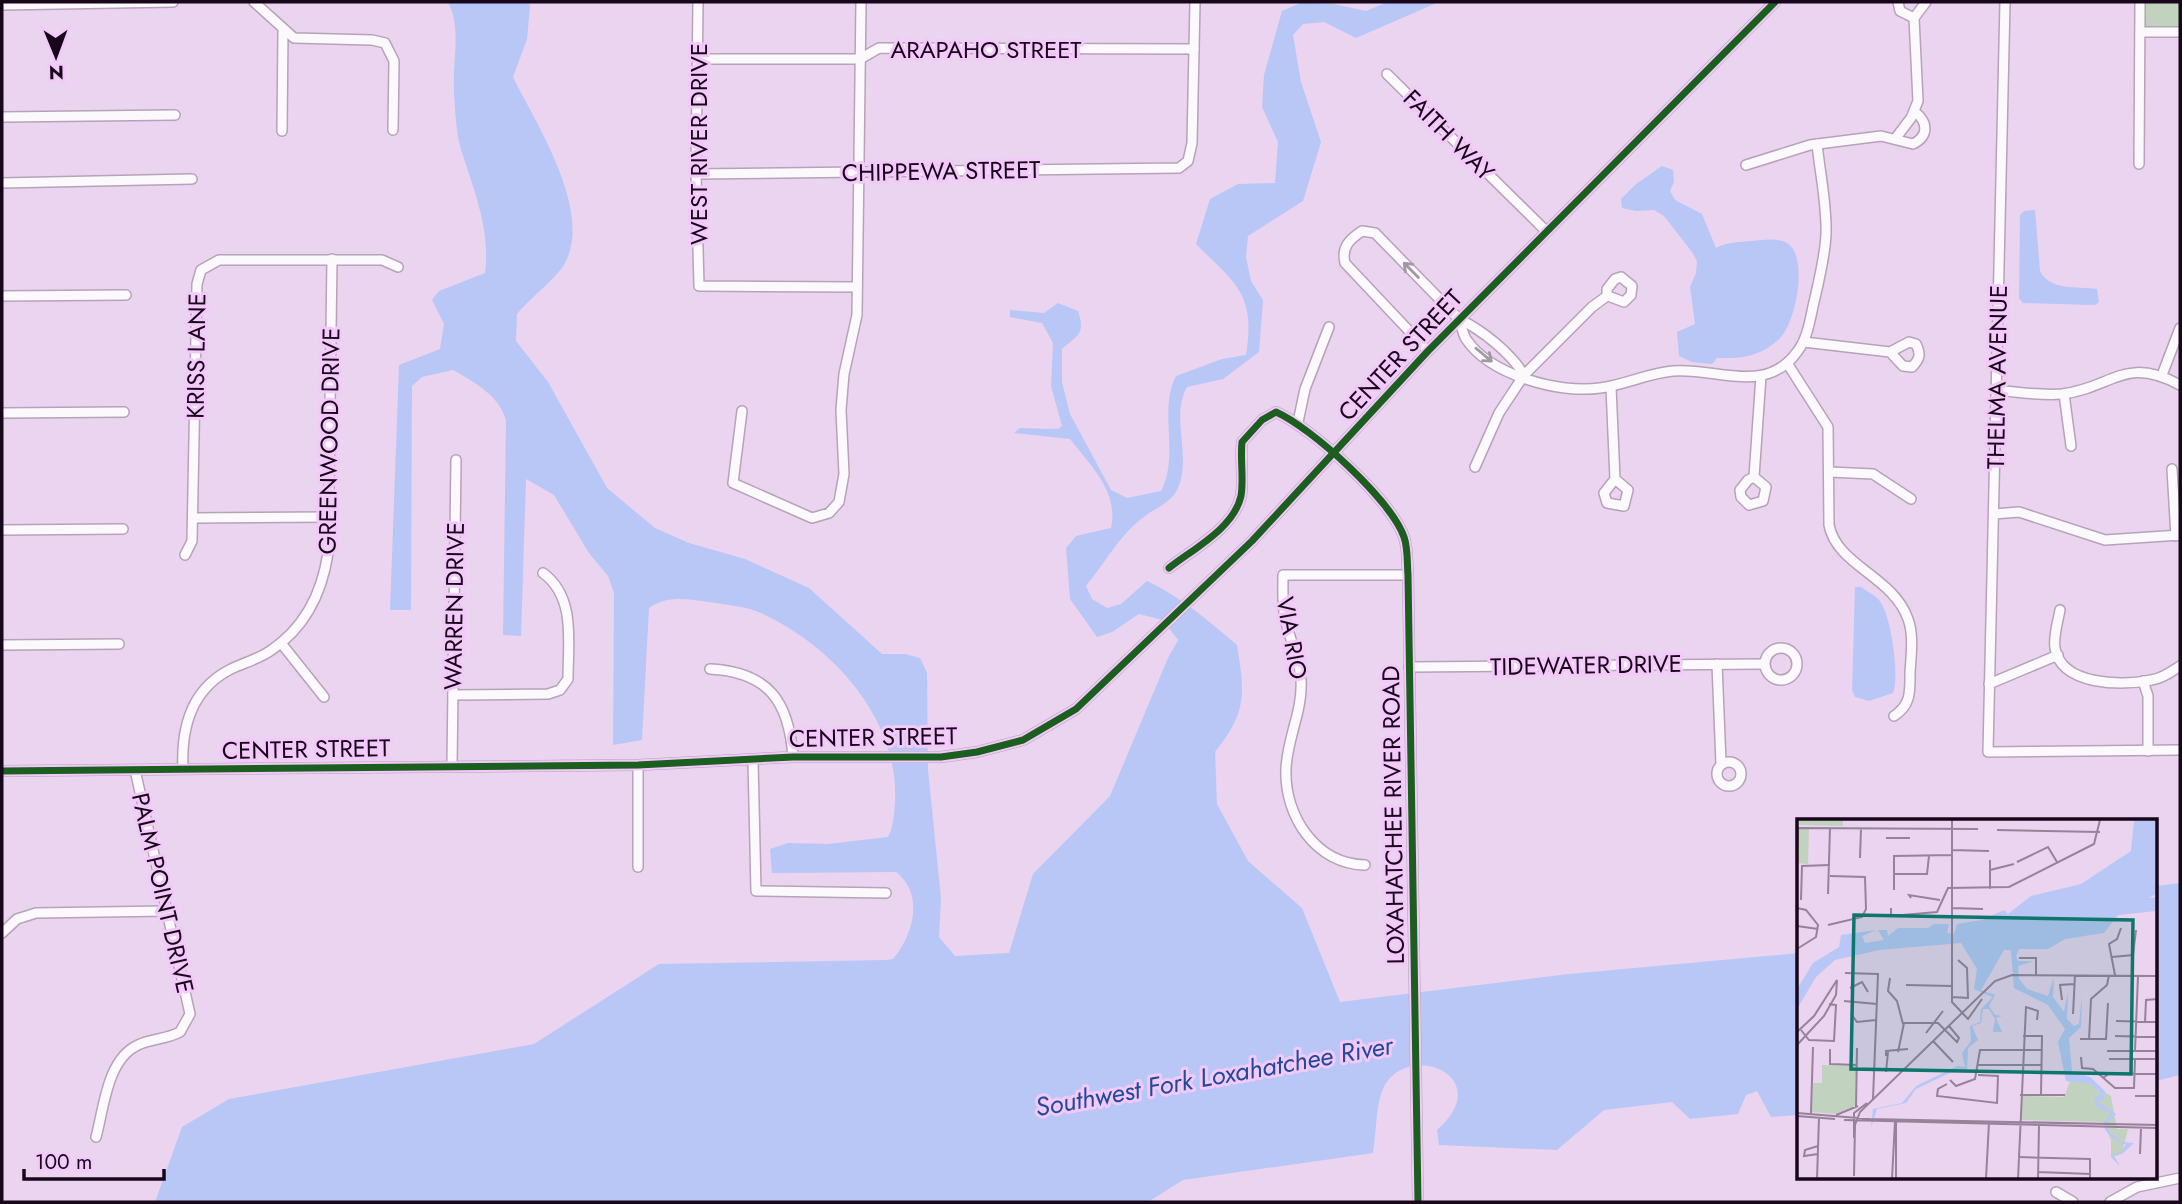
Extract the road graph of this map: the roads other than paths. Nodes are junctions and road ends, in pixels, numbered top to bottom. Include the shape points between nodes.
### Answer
1 (173, 2) edge
2 (254, 2) edge
3 (698, 2) edge
4 (860, 2) edge
5 (1195, 2) edge
6 (1775, 2) edge
7 (1898, 2) edge
8 (1926, 2) edge
9 (2006, 2) edge
10 (2140, 2) edge
11 (2, 5) edge
12 (1914, 18) junction
13 (283, 30) junction
14 (2141, 32) junction
15 (2180, 32) edge
16 (1194, 49) junction
17 (697, 59) junction
18 (860, 59) junction
19 (1387, 74) dead end
20 (1915, 112) junction
21 (175, 115) dead end
22 (2, 117) edge
23 (393, 130) dead end
24 (282, 131) dead end
25 (1895, 139) junction
26 (1817, 144) junction
27 (2139, 164) dead end
28 (1746, 165) dead end
29 (859, 172) junction
30 (696, 174) junction
31 (192, 179) dead end
32 (2, 183) edge
33 (1546, 231) junction
34 (332, 259) junction
35 (398, 267) dead end
36 (857, 287) junction
37 (126, 295) dead end
38 (2, 296) edge
39 (1607, 296) dead end
40 (1459, 319) junction
41 (1329, 327) dead end
42 (2180, 328) edge
43 (1804, 342) junction
44 (1428, 351) junction
45 (1889, 352) dead end
46 (1787, 363) junction
47 (1524, 375) junction
48 (2162, 375) junction
49 (1761, 376) junction
50 (2180, 385) edge
51 (1611, 387) junction
52 (1996, 390) junction
53 (2064, 394) junction
54 (743, 411) dead end
55 (124, 412) dead end
56 (2, 413) edge
57 (1298, 422) junction
58 (2071, 446) dead end
59 (1333, 454) junction
60 (456, 460) dead end
61 (1475, 467) dead end
62 (2172, 470) dead end
63 (1830, 472) junction
64 (1754, 477) dead end
65 (1615, 479) dead end
66 (1911, 499) dead end
67 (1994, 514) junction
68 (328, 517) junction
69 (193, 518) junction
70 (123, 529) dead end
71 (2, 530) edge
72 (2178, 535) edge
73 (185, 555) dead end
74 (1170, 568) dead end
75 (543, 573) dead end
76 (1408, 575) junction
77 (2060, 610) dead end
78 (281, 643) junction
79 (119, 644) dead end
80 (2, 645) edge
81 (2058, 655) junction
82 (1717, 664) junction
83 (1763, 664) dead end
84 (2180, 666) edge
85 (1409, 667) junction
86 (710, 669) dead end
87 (2143, 681) junction
88 (1990, 684) junction
89 (453, 695) junction
90 (324, 696) dead end
91 (1894, 716) dead end
92 (2180, 750) edge
93 (2148, 751) junction
94 (793, 757) junction
95 (753, 760) junction
96 (1721, 763) dead end
97 (638, 765) junction
98 (452, 766) junction
99 (135, 769) junction
100 (183, 769) junction
101 (2, 771) edge
102 (1365, 865) dead end
103 (638, 867) dead end
104 (886, 893) dead end
105 (167, 911) junction
106 (2, 933) edge
107 (96, 1137) dead end
108 (2180, 1178) edge
109 (2056, 1192) dead end
110 (1418, 1202) edge
111 (2073, 1202) edge
112 (2110, 1202) edge

1 - 11 street
2 - 13 street
3 - 17 street, WEST RIVER DRIVE
4 - 18 street
5 - 16 street
6 - 33 street, CENTER STREET
7 - 12 street via 1900,11
8 - 12 street
9 - 52 street, THELMA AVENUE
10 - 14 street
12 - 20 street via 1919,94
13 - 23 street via 301,40 385,44 394,61
13 - 24 street
14 - 15 street
14 - 27 street
16 - 18 street, ARAPAHO STREET via 879,48
16 - 29 street, CHIPPEWA STREET via 1190,156 1171,170
17 - 18 street, ARAPAHO STREET
17 - 30 street, WEST RIVER DRIVE
18 - 29 street
19 - 33 street, FAITH WAY
20 - 25 street
20 - 25 street via 1925,122 1924,136 1913,144
21 - 22 street
25 - 26 street via 1881,136
26 - 28 street
26 - 43 street via 1826,232
29 - 30 street, CHIPPEWA STREET
29 - 36 street
30 - 36 street, WEST RIVER DRIVE via 699,286
31 - 32 street
33 - 40 street, CENTER STREET
34 - 35 street, KRISS LANE via 382,260
34 - 68 street, GREENWOOD DRIVE
34 - 69 street, KRISS LANE via 219,260 201,271 197,284
36 - 54 street via 857,315 841,410 844,474 839,502 829,513 812,518 733,483
37 - 38 street
39 - 47 street
40 - 44 street, CENTER STREET
40 -> 44 street via 1375,233 1362,231 1352,238 1344,249 1345,263
40 - 47 street via 1474,326
40 -> 47 street via 1466,338 1483,355 1509,374
41 - 57 street
42 - 48 street
43 - 45 street
43 - 46 street
44 - 59 street, CENTER STREET
46 - 49 street
46 - 63 street via 1825,420
47 - 51 street via 1563,388
47 - 61 street via 1499,413
48 - 50 street
48 - 53 street via 2146,371 2117,375
49 - 51 street via 1671,371
49 - 64 street
51 - 65 street
52 - 53 street
52 - 67 street, THELMA AVENUE
53 - 58 street
55 - 56 street
57 - 59 street, LOXAHATCHEE RIVER ROAD
57 - 74 street via 1276,412 1242,442 1241,496 1235,511
59 - 76 street, LOXAHATCHEE RIVER ROAD via 1394,514 1405,539
59 - 94 street, CENTER STREET via 1252,541 1076,709 1023,740 931,757
60 - 89 street, WARREN DRIVE
62 - 72 street
63 - 66 street via 1873,474
63 - 91 street via 1833,539 1887,586 1909,621 1910,695 1904,709
67 - 72 street via 2019,512 2105,540
67 - 88 street, THELMA AVENUE
68 - 69 street
68 - 78 street, GREENWOOD DRIVE via 328,552 321,585 306,615
69 - 73 street, KRISS LANE via 192,541
70 - 71 street
75 - 89 street via 557,583 566,604 565,685 548,695
76 - 85 street, LOXAHATCHEE RIVER ROAD
76 - 102 street, VIA RIO via 1283,575 1285,617 1301,677 1300,711 1286,772 1293,808 1317,848 1343,862
77 - 81 street
78 - 90 street
78 - 100 street, GREENWOOD DRIVE via 219,676 200,695 185,726
79 - 80 street
81 - 87 street via 2074,672 2089,679
81 - 88 street
82 - 83 street, TIDEWATER DRIVE
82 - 85 street, TIDEWATER DRIVE
82 - 96 street
84 - 87 street
85 - 110 street, LOXAHATCHEE RIVER ROAD
86 - 94 street via 751,677 775,696 789,724
87 - 93 street via 2148,696
88 - 93 street, THELMA AVENUE via 1988,751
89 - 98 street, WARREN DRIVE
92 - 93 street
94 - 95 street, CENTER STREET
95 - 97 street, CENTER STREET
95 - 104 street via 756,891
97 - 98 street, CENTER STREET
97 - 103 street
98 - 100 street, CENTER STREET
99 - 100 street, CENTER STREET
99 - 101 street, CENTER STREET
99 - 105 street, PALM POINT DRIVE
105 - 106 street via 36,912 18,919
105 - 107 street, PALM POINT DRIVE via 190,1008 189,1021 180,1032 141,1044 122,1057 114,1070
108 - 112 street via 2137,1187
109 - 111 street

